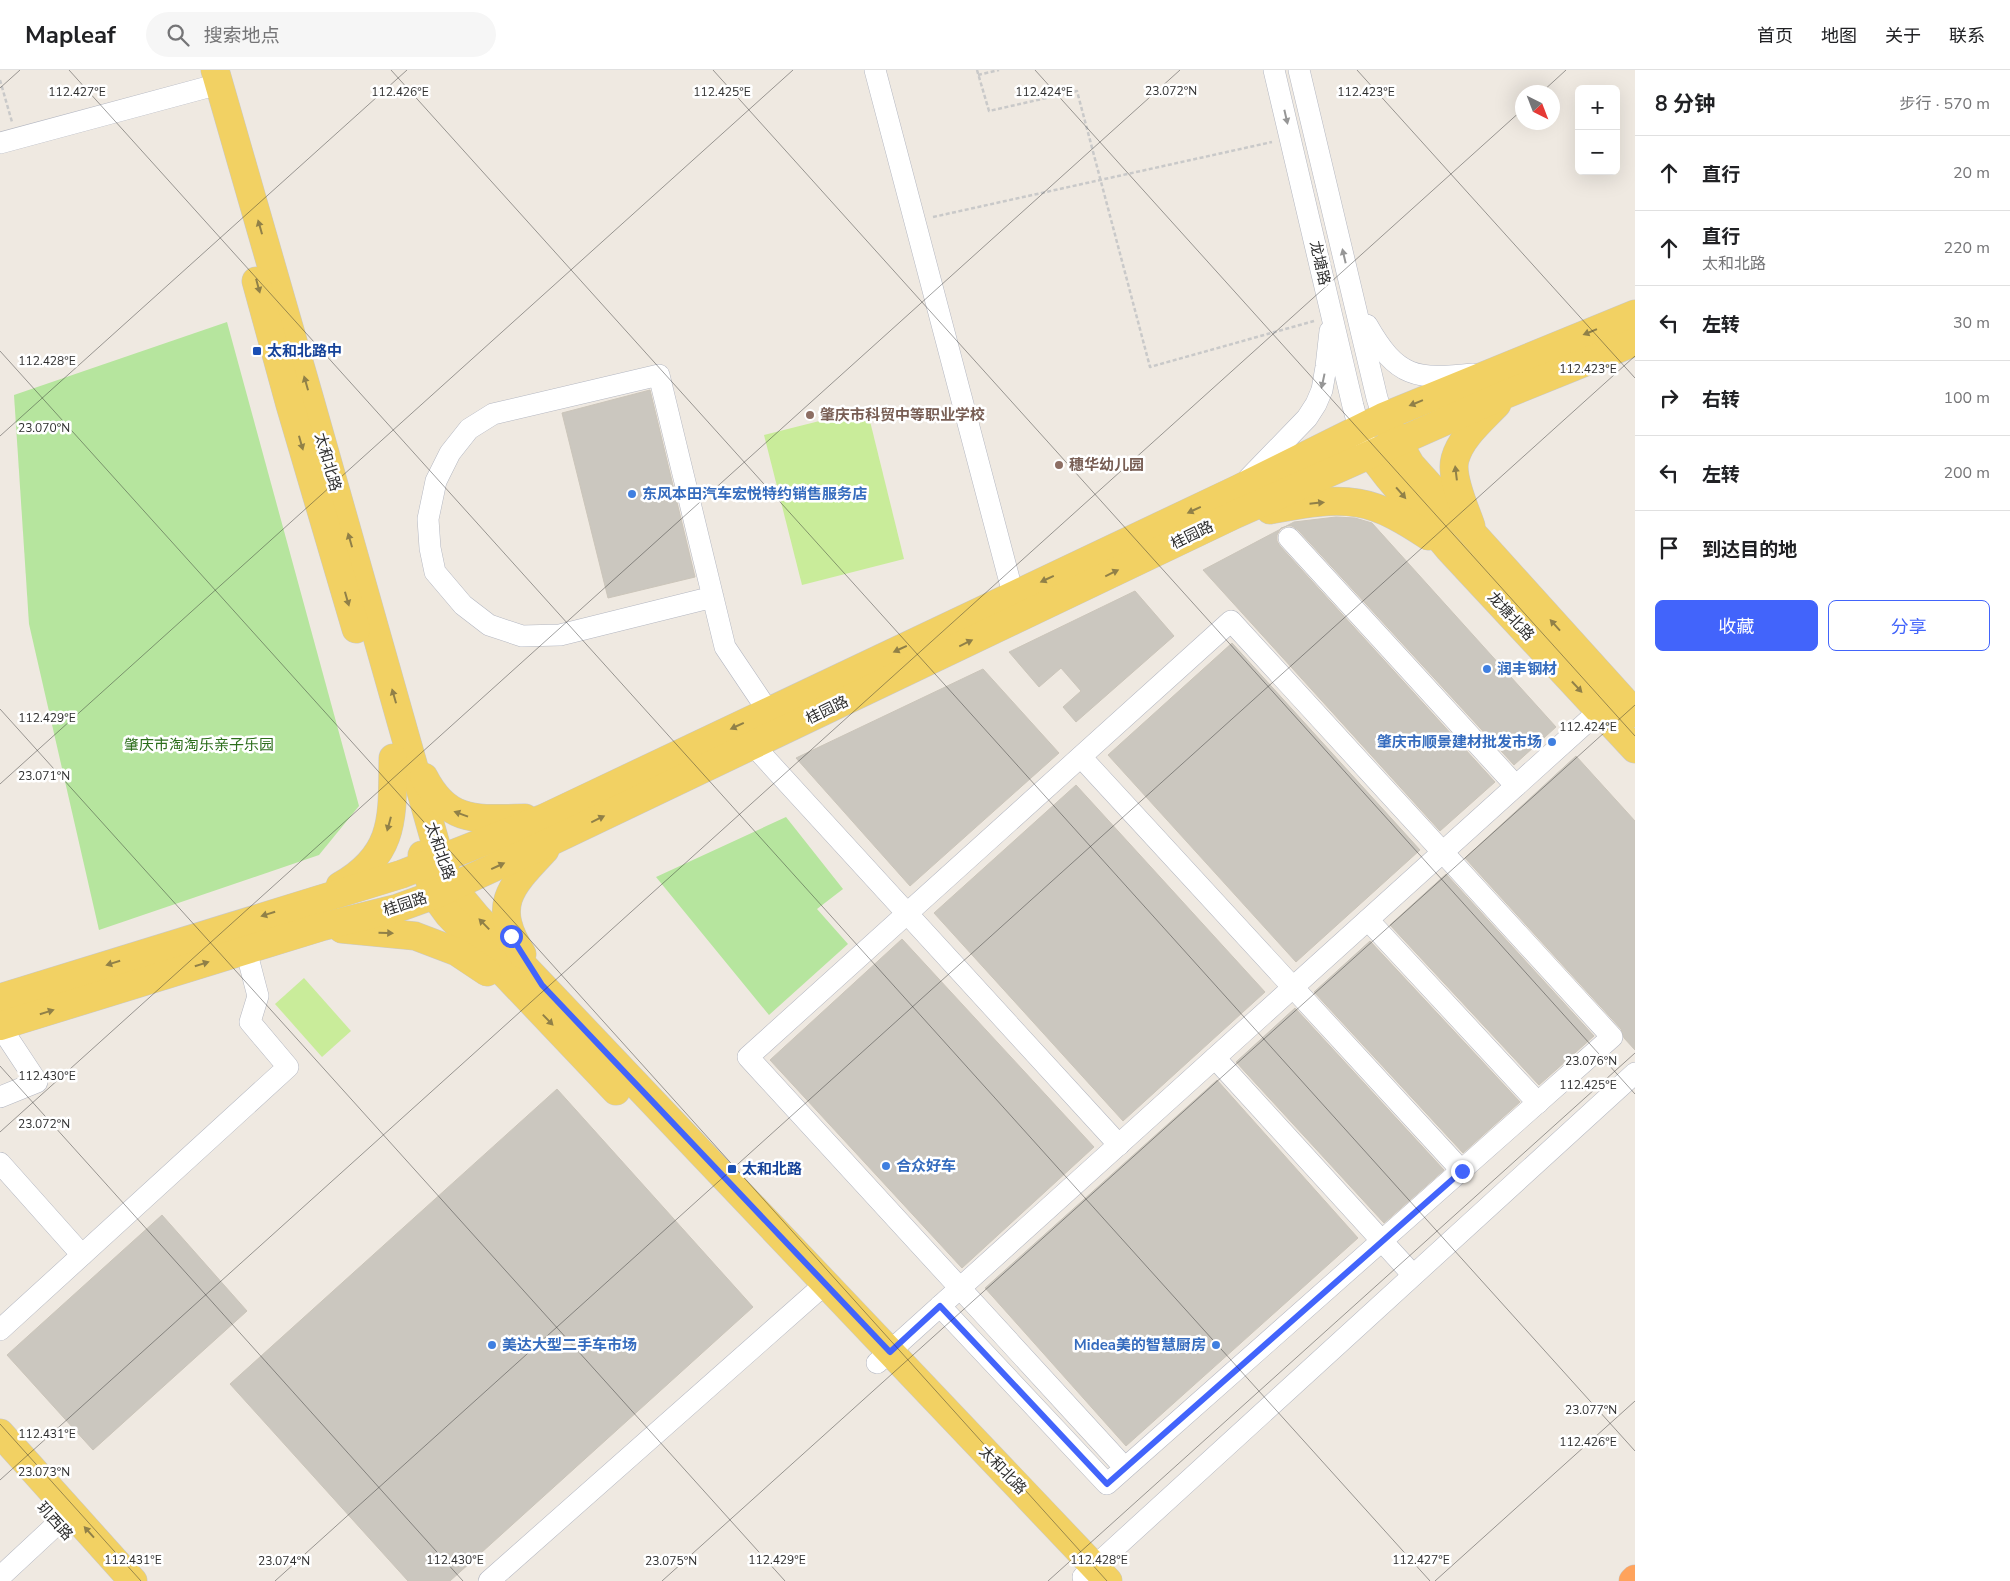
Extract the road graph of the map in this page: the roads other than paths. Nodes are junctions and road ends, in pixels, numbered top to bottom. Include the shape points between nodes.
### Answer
1 (875, 70) edge
2 (1274, 70) edge
3 (1299, 70) edge
4 (209, 78) edge
5 (9, 140) edge
6 (1355, 304) junction
7 (1635, 314) edge
8 (1332, 316) junction
9 (1635, 342) edge
10 (1499, 384) junction
11 (1384, 417) junction
12 (1359, 428) junction
13 (1397, 443) junction
14 (1371, 454) junction
15 (1236, 502) junction
16 (1475, 537) junction
17 (1289, 538) dead end
18 (1448, 548) junction
19 (714, 597) junction
20 (1016, 606) junction
21 (768, 711) junction
22 (1599, 711) junction
23 (1635, 713) edge
24 (754, 745) junction
25 (1635, 749) edge
26 (400, 751) junction
27 (1081, 757) junction
28 (1516, 786) junction
29 (549, 829) junction
30 (1443, 852) junction
31 (432, 862) junction
32 (443, 891) junction
33 (314, 900) junction
34 (907, 914) junction
35 (1368, 920) junction
36 (320, 927) junction
37 (246, 950) junction
38 (514, 985) junction
39 (542, 985) junction
40 (1293, 988) junction
41 (0, 998) edge
42 (0, 1026) edge
43 (1215, 1058) junction
44 (1635, 1073) edge
45 (0, 1097) edge
46 (1538, 1103) junction
47 (1119, 1145) junction
48 (0, 1163) edge
49 (1462, 1171) junction
50 (1382, 1241) junction
51 (82, 1255) junction
52 (1414, 1275) junction
53 (960, 1288) junction
54 (819, 1290) junction
55 (940, 1306) junction
56 (0, 1330) edge
57 (884, 1357) junction
58 (0, 1433) edge
59 (0, 1460) edge
60 (1125, 1468) junction
61 (58, 1524) junction
62 (1093, 1576) edge
63 (0, 1577) edge
64 (109, 1581) edge
65 (133, 1581) edge
66 (489, 1581) edge

1 - 20 street
2 -> 8 street, 龙塘路
6 -> 3 street
4 - 5 street
4 - 26 main road, 太和北路 via 290,405
6 - 10 street via 1380,348 1405,370 1419,376
6 - 11 street
7 -> 10 main road
8 - 12 street, 龙塘路
8 -> 15 street via 1322,390 1316,404
9 - 10 main road, 桂园路
10 -> 11 main road
10 - 13 main road, 桂园路
16 -> 10 main road via 1455,477 1454,461
11 - 12 main road
11 - 13 main road, 龙塘北路
12 - 14 street, 龙塘路
12 - 15 main road
13 - 14 main road, 桂园路
13 - 16 main road, 龙塘北路 via 1411,464
14 - 15 main road, 桂园路
14 -> 18 main road
15 -> 18 main road via 1359,503 1405,521
15 - 20 main road, 桂园路
23 -> 16 main road, 龙塘北路
17 - 28 street
18 -> 22 main road, 龙塘北路
19 - 19 street via 659,375 493,414 469,429 450,453 436,481 428,519 435,572 463,605 489,625 522,636 560,635
19 - 21 street via 726,647
20 -> 21 main road
24 -> 20 main road, 桂园路
21 -> 29 main road
22 - 25 main road, 龙塘北路
22 - 28 street
29 -> 24 main road, 桂园路
24 - 34 street
29 -> 26 main road via 484,819 442,805
26 - 31 main road, 太和北路
26 -> 33 main road via 391,819 382,848 354,878
27 - 30 street via 1231,621
27 - 34 street
27 - 40 street
28 - 30 street
29 - 31 main road
32 -> 29 main road, 桂园路
29 - 39 main road via 513,886 506,917 511,936
30 - 35 street
30 - 46 street via 1612,1038
31 - 32 main road, 太和北路
31 - 33 main road
32 - 36 main road, 桂园路 via 398,908
32 - 38 main road, 太和北路 via 448,914
39 -> 32 main road, 太和北路 via 469,908
33 -> 41 main road
34 - 47 street
34 - 53 street via 748,1057
35 - 40 street
35 - 46 street
36 - 37 main road, 桂园路
36 -> 38 main road via 415,936 457,952 495,979
42 -> 37 main road, 桂园路
37 - 51 street via 258,996 250,1022 288,1067
38 -> 54 main road, 太和北路
39 - 54 main road, 太和北路
40 - 43 street
40 - 49 street
42 - 45 street via 37,1082
43 - 47 street
43 - 50 street
44 - 52 street
46 - 49 street
47 - 53 street
48 - 51 street
49 - 50 street
50 - 52 street
50 - 60 street
51 - 56 street
52 - 62 street
53 - 55 street
53 - 60 street
54 - 57 main road, 太和北路
54 - 66 street
55 - 57 street
55 - 60 street via 1107,1484
57 - 62 main road, 太和北路
65 -> 58 main road
59 - 61 main road, 玑西路
61 - 63 street
61 - 64 main road, 玑西路

